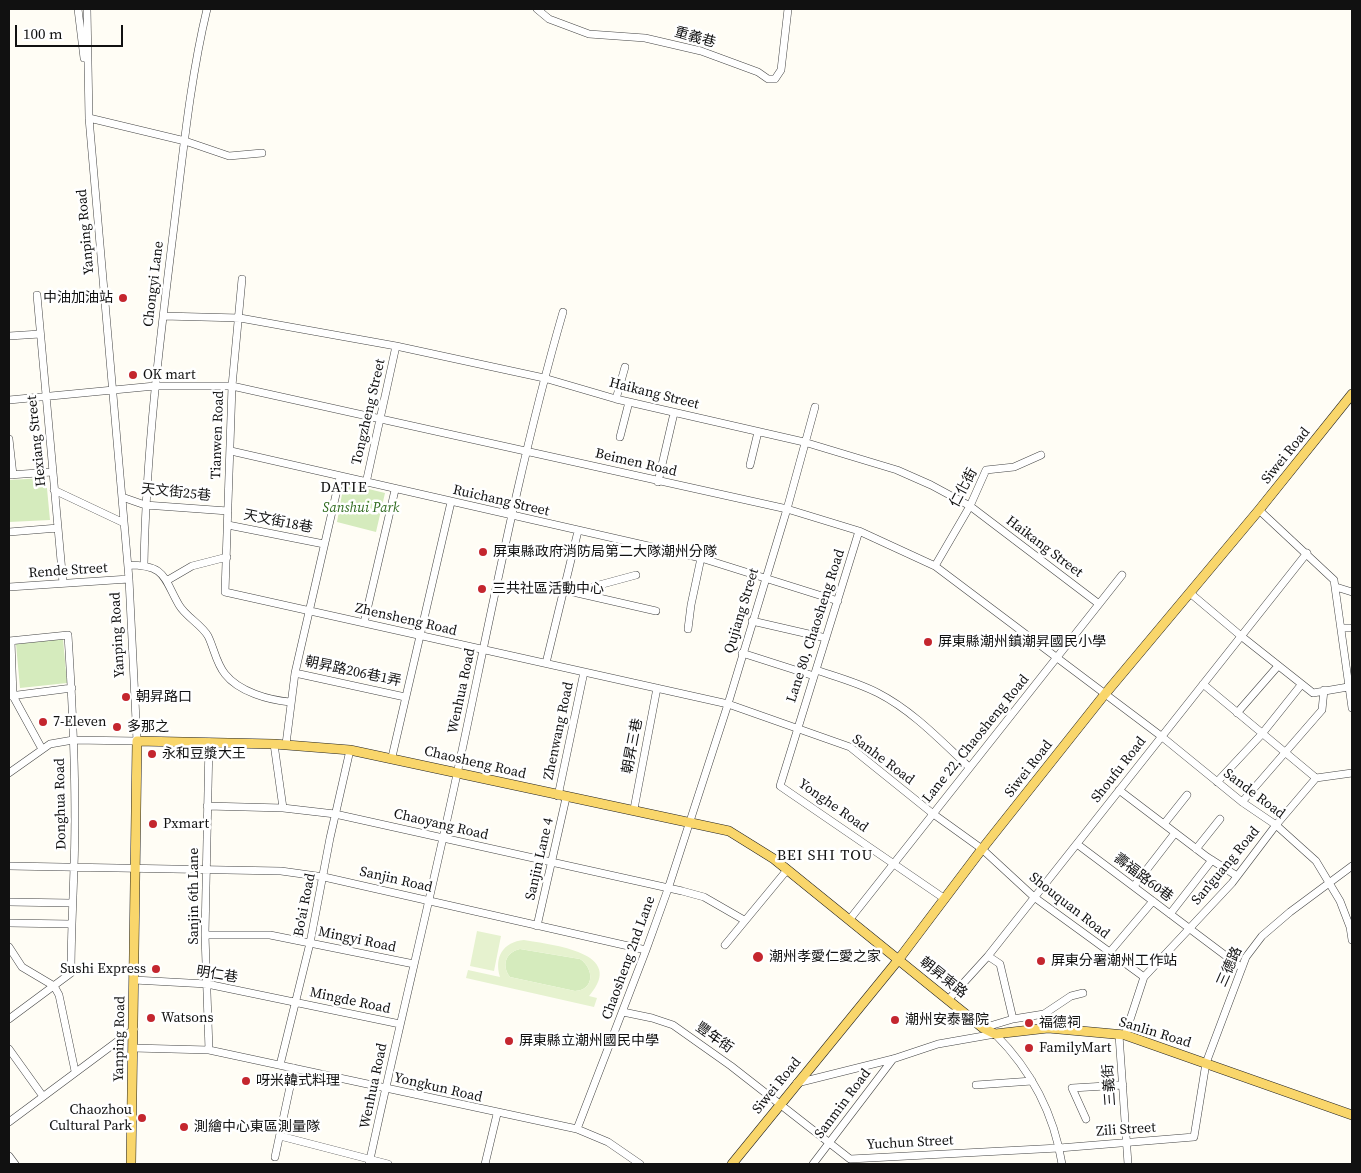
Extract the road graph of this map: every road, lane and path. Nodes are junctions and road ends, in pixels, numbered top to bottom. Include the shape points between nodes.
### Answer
1 (78, 9) edge
2 (87, 9) edge
3 (207, 9) edge
4 (538, 9) edge
5 (788, 9) edge
6 (89, 106) junction
7 (89, 118) junction
8 (184, 141) junction
9 (262, 153) dead end
10 (242, 279) dead end
11 (37, 295) dead end
12 (562, 312) dead end
13 (163, 316) junction
14 (240, 318) junction
15 (40, 334) junction
16 (9, 336) edge
17 (396, 346) junction
18 (625, 367) dead end
19 (544, 378) junction
20 (155, 386) junction
21 (232, 386) junction
22 (114, 391) junction
23 (1352, 394) edge
24 (45, 397) junction
25 (616, 398) junction
26 (9, 400) edge
27 (629, 402) junction
28 (815, 406) dead end
29 (674, 412) junction
30 (380, 418) junction
31 (758, 432) junction
32 (620, 436) dead end
33 (9, 438) edge
34 (804, 442) junction
35 (230, 451) junction
36 (527, 451) junction
37 (1040, 455) dead end
38 (750, 464) dead end
39 (52, 472) junction
40 (11, 475) edge
41 (340, 477) junction
42 (658, 482) junction
43 (366, 483) junction
44 (54, 490) junction
45 (394, 490) junction
46 (122, 497) junction
47 (451, 502) junction
48 (145, 505) junction
49 (970, 506) junction
50 (788, 509) junction
51 (1259, 510) junction
52 (228, 512) junction
53 (512, 516) junction
54 (124, 523) junction
55 (228, 525) junction
56 (58, 528) junction
57 (578, 531) junction
58 (859, 531) junction
59 (9, 532) edge
60 (324, 544) junction
61 (1307, 554) junction
62 (226, 557) junction
63 (702, 558) junction
64 (128, 565) junction
65 (144, 565) junction
66 (935, 566) junction
67 (1122, 574) dead end
68 (636, 575) dead end
69 (765, 576) junction
70 (129, 579) junction
71 (168, 580) junction
72 (63, 584) junction
73 (9, 587) edge
74 (1336, 587) junction
75 (564, 590) junction
76 (225, 592) joint
77 (574, 592) junction
78 (1190, 592) junction
79 (1352, 592) edge
80 (838, 600) junction
81 (1099, 604) junction
82 (309, 610) junction
83 (656, 610) dead end
84 (752, 621) junction
85 (364, 623) junction
86 (1342, 628) junction
87 (1352, 628) edge
88 (688, 629) dead end
89 (420, 635) junction
90 (1241, 636) junction
91 (826, 638) junction
92 (10, 641) edge
93 (483, 650) junction
94 (742, 653) junction
95 (1057, 658) junction
96 (546, 664) junction
97 (1278, 666) junction
98 (295, 672) junction
99 (584, 672) junction
100 (815, 673) junction
101 (1203, 684) junction
102 (1301, 685) junction
103 (1348, 687) junction
104 (72, 688) junction
105 (657, 688) junction
106 (1324, 690) junction
107 (1105, 694) junction
108 (11, 696) edge
109 (405, 696) junction
110 (290, 702) junction
111 (728, 704) junction
112 (1352, 708) edge
113 (1237, 714) junction
114 (797, 727) junction
115 (1261, 735) junction
116 (1161, 736) junction
117 (73, 740) junction
118 (136, 741) junction
119 (209, 742) junction
120 (274, 744) junction
121 (286, 744) junction
122 (42, 749) junction
123 (350, 750) junction
124 (1287, 753) junction
125 (392, 757) junction
126 (969, 767) junction
127 (9, 773) edge
128 (457, 773) junction
129 (1352, 773) edge
130 (1316, 778) junction
131 (1217, 782) junction
132 (1119, 790) junction
133 (1187, 794) dead end
134 (562, 797) junction
135 (1242, 802) junction
136 (207, 806) junction
137 (283, 808) junction
138 (634, 809) junction
139 (932, 813) junction
140 (335, 814) junction
141 (1220, 818) dead end
142 (688, 821) junction
143 (1164, 824) junction
144 (1276, 825) junction
145 (1176, 833) junction
146 (443, 838) junction
147 (1077, 844) junction
148 (982, 849) junction
149 (1196, 849) junction
150 (1212, 860) junction
151 (893, 863) junction
152 (553, 864) junction
153 (9, 866) edge
154 (1352, 866) edge
155 (74, 867) junction
156 (136, 867) junction
157 (206, 868) junction
158 (787, 870) junction
159 (1237, 876) junction
160 (324, 877) junction
161 (1329, 882) junction
162 (1134, 886) junction
163 (668, 889) junction
164 (1034, 897) junction
165 (945, 899) junction
166 (430, 900) junction
167 (1153, 900) junction
168 (9, 902) edge
169 (71, 903) junction
170 (1170, 914) junction
171 (850, 919) junction
172 (744, 920) junction
173 (9, 923) edge
174 (71, 924) junction
175 (537, 926) junction
176 (1189, 928) junction
177 (205, 935) junction
178 (1352, 940) edge
179 (310, 943) junction
180 (725, 945) dead end
181 (9, 947) edge
182 (646, 950) junction
183 (1109, 953) junction
184 (988, 956) junction
185 (899, 960) junction
186 (414, 964) junction
187 (1242, 968) junction
188 (1144, 977) junction
189 (134, 980) junction
190 (207, 984) junction
191 (54, 986) junction
192 (1083, 993) dead end
193 (948, 1000) junction
194 (295, 1003) junction
195 (623, 1012) junction
196 (1044, 1014) junction
197 (9, 1019) edge
198 (1013, 1019) junction
199 (400, 1024) junction
200 (983, 1028) junction
201 (1048, 1028) junction
202 (134, 1030) junction
203 (996, 1034) junction
204 (1122, 1035) junction
205 (133, 1048) junction
206 (9, 1049) edge
207 (209, 1050) junction
208 (893, 1059) junction
209 (1206, 1063) junction
210 (280, 1064) junction
211 (294, 1068) junction
212 (75, 1071) junction
213 (1032, 1081) junction
214 (797, 1083) junction
215 (976, 1085) dead end
216 (1123, 1085) junction
217 (386, 1089) junction
218 (42, 1096) junction
219 (780, 1106) junction
220 (497, 1114) junction
221 (1352, 1115) edge
222 (1086, 1119) dead end
223 (9, 1122) edge
224 (577, 1129) junction
225 (280, 1136) junction
226 (1194, 1137) joint
227 (1127, 1142) junction
228 (830, 1143) junction
229 (1059, 1148) junction
230 (9, 1156) edge
231 (276, 1157) dead end
232 (370, 1162) edge
233 (15, 1164) edge
234 (131, 1164) edge
235 (388, 1164) edge
236 (485, 1164) edge
237 (640, 1164) edge
238 (732, 1164) edge
239 (813, 1164) edge
240 (1062, 1164) edge
241 (1128, 1164) edge

1 - 6 street, Yanping Road
2 - 6 street, Yanping Road
3 - 8 street, Chongyi Lane
4 - 5 street, 重義巷 via 549,19 590,34 645,38 700,51 775,79 781,70
6 - 7 street, Yanping Road
7 - 8 street
7 - 22 street, Yanping Road
8 - 9 street via 229,156
8 - 13 street, Chongyi Lane
10 - 14 street, Tianwen Road
11 - 15 street, Hexiang Street
12 - 19 street, Wenhua Road
13 - 14 street, Haikang Street
13 - 20 street, Chongyi Lane
14 - 17 street, Haikang Street
14 - 21 street, Tianwen Road
15 - 16 street
15 - 24 street, Hexiang Street
17 - 19 street, Haikang Street
17 - 30 street, Tongzheng Street
18 - 25 street
19 - 25 street, Haikang Street
19 - 36 street, Wenhua Road
20 - 21 street, Beimen Road
20 - 22 street, Beimen Road
20 - 48 street, Chongyi Lane
21 - 30 street, Beimen Road
21 - 35 street, Tianwen Road
22 - 24 street, Beimen Road
22 - 46 street, Yanping Road
23 - 51 main road, Siwei Road
24 - 26 street, Beimen Road
24 - 39 street, Hexiang Street
25 - 27 street, Haikang Street
27 - 29 street, Haikang Street
27 - 32 street
28 - 34 street, Qujiang Street
29 - 31 street, Haikang Street
29 - 42 street
30 - 36 street, Beimen Road
30 - 43 street, Tongzheng Street
31 - 34 street, Haikang Street
31 - 38 street
33 - 40 street
34 - 49 street, Haikang Street via 897,470
34 - 50 street, Qujiang Street
35 - 41 street, Ruichang Street
35 - 52 street, Tianwen Road
36 - 42 street, Beimen Road
36 - 53 street, Wenhua Road
37 - 49 street, 仁化街 via 1014,467 986,470
39 - 40 street
39 - 44 street, Hexiang Street
41 - 43 street, Ruichang Street
41 - 60 street
42 - 50 street, Beimen Road
43 - 45 street, Ruichang Street
44 - 54 street
44 - 56 street, Hexiang Street
45 - 47 street, Ruichang Street
45 - 85 street
46 - 48 street, 天文街25巷
46 - 54 street, Yanping Road
47 - 53 street, Ruichang Street
47 - 89 street
48 - 52 street, 天文街25巷
48 - 65 street, Chongyi Lane
49 - 66 street, 仁化街
49 - 81 street, Haikang Street
50 - 58 street, Beimen Road
50 - 69 street, Qujiang Street
51 - 61 street
51 - 78 main road, Siwei Road
52 - 55 street, Tianwen Road
53 - 57 street, Ruichang Street
53 - 93 street, Wenhua Road
54 - 64 street, Yanping Road
55 - 60 street, 天文街18巷
55 - 62 street, Tianwen Road
56 - 59 street
56 - 72 street, Hexiang Street
57 - 63 street, Ruichang Street
57 - 75 street
58 - 66 street, Beimen Road
58 - 80 street, Lane 80, Chaosheng Road
60 - 82 street
61 - 74 street via 1334,580
61 - 90 street, Shoufu Road
62 - 71 street via 192,566
62 - 76 street, Tianwen Road
63 - 69 street, Ruichang Street
63 - 88 street
64 - 65 street
64 - 70 street, Yanping Road
65 - 71 street
66 - 95 street, Beimen Road
67 - 81 street, Lane 22, Chaosheng Road
68 - 77 street
69 - 80 street, Ruichang Street
69 - 84 street, Qujiang Street
70 - 72 street, Rende Street
70 - 118 street, Yanping Road
71 - 110 street via 180,606 207,635 225,674 236,684 273,701
72 - 73 street, Rende Street
74 - 79 street
74 - 86 street
75 - 77 street
75 - 96 street
76 - 82 street, Zhensheng Road
77 - 83 street
78 - 90 street
78 - 107 main road, Siwei Road
80 - 91 street, Lane 80, Chaosheng Road
81 - 95 street, Lane 22, Chaosheng Road
82 - 85 street, Zhensheng Road
82 - 98 street
84 - 91 street
84 - 94 street, Qujiang Street
85 - 89 street, Zhensheng Road
86 - 87 street
86 - 103 street
89 - 93 street, Zhensheng Road
89 - 109 street
90 - 97 street
90 - 101 street, Shoufu Road
91 - 100 street, Lane 80, Chaosheng Road
92 - 104 street, Donghua Road via 68,635
92 - 108 street
93 - 96 street, Zhensheng Road
93 - 128 street, Wenhua Road
94 - 100 street
94 - 111 street, Qujiang Street
95 - 107 street, Beimen Road
95 - 126 street, Lane 22, Chaosheng Road
96 - 99 street, Zhensheng Road
97 - 102 street
97 - 113 street
98 - 109 street, 朝昇路206巷1弄
98 - 110 street
99 - 105 street, Zhensheng Road
99 - 134 street, Zhenwang Road
100 - 114 street, Lane 80, Chaosheng Road
100 - 126 street via 889,699
101 - 113 street
101 - 116 street, Shoufu Road
102 - 106 street via 1313,693
102 - 115 street
103 - 106 street
103 - 112 street
104 - 108 street
104 - 117 street, Donghua Road
105 - 111 street, Zhensheng Road
105 - 138 street, 朝昇三巷
106 - 124 street via 1322,710
107 - 116 street, Sande Road
107 - 148 main road, Siwei Road
108 - 122 street
109 - 125 street
110 - 121 street
111 - 114 street, Sanhe Road
111 - 142 street, Qujiang Street
113 - 115 street
114 - 139 street, Sanhe Road via 850,747
114 - 151 street, Yonghe Road via 780,786
115 - 124 street
115 - 131 street
116 - 131 street, Sande Road
116 - 132 street, Shoufu Road
117 - 118 street, Chaosheng Road
117 - 122 street, Chaosheng Road via 50,744
117 - 155 street, Donghua Road
118 - 119 main road, Chaosheng Road
118 - 156 main road, Yanping Road
119 - 120 main road, Chaosheng Road
119 - 136 street, Sanjin 6th Lane
120 - 121 main road, Chaosheng Road
120 - 137 street
121 - 123 main road, Chaosheng Road
122 - 127 street, Chaosheng Road
123 - 125 main road, Chaosheng Road
123 - 140 street, Bo'ai Road
124 - 130 street
124 - 135 street
125 - 128 main road, Chaosheng Road
126 - 139 street, Lane 22, Chaosheng Road
128 - 134 main road, Chaosheng Road
128 - 146 street, Wenhua Road
129 - 130 street
130 - 144 street, San'guang Road
131 - 135 street, Sande Road
132 - 143 street
132 - 147 street, Shoufu Road
133 - 143 street
134 - 138 main road, Chaosheng Road
134 - 152 street, Sanjin Lane 4
135 - 144 street, Sande Road
136 - 137 street, Chaoyang Road
136 - 157 street, Sanjin 6th Lane
137 - 140 street, Chaoyang Road
138 - 142 main road, Chaosheng Road
139 - 148 street, Sanhe Road
139 - 151 street, Lane 22, Chaosheng Road
140 - 146 street, Chaoyang Road
140 - 160 street, Bo'ai Road
141 - 149 street
142 - 158 main road, Chaosheng Road via 729,831
142 - 163 street, Chaosheng 2nd Lane
143 - 145 street
144 - 159 street, San'guang Road
144 - 161 street, Sande Road via 1316,861
145 - 149 street
145 - 162 street
146 - 152 street, Chaoyang Road
146 - 166 street, Wenhua Road
147 - 162 street, 壽福路60巷
147 - 164 street, Shoufu Road
148 - 164 street, Shouquan Road
148 - 165 main road, Siwei Road
149 - 150 street
150 - 159 street
150 - 170 street
151 - 165 street, Yonghe Road
151 - 171 street, Lane 22, Chaosheng Road
152 - 163 street, Chaoyang Road
152 - 175 street, Sanjin Lane 4
153 - 155 street, Sanjin Road
154 - 161 street, 三德路
155 - 156 street, Sanjin Road
155 - 169 street, Donghua Road
156 - 157 street, Sanjin Road
156 - 189 main road, Yanping Road
157 - 160 street, Sanjin Road via 281,871
157 - 177 street, Sanjin 6th Lane
158 - 171 main road, Chaosheng Road
158 - 172 street
159 - 176 street, San'guang Road
160 - 166 street, Sanjin Road
160 - 179 street, Bo'ai Road
161 - 178 street, Sande Road via 1350,926
161 - 187 street, 三德路 via 1262,936
162 - 167 street, 壽福路60巷
163 - 172 street, Chaoyang Road via 704,897
163 - 182 street, Chaosheng 2nd Lane
164 - 183 street, Shouquan Road
164 - 184 street, Shoufu Road
165 - 185 main road, Siwei Road
166 - 175 street, Sanjin Road
166 - 186 street, Wenhua Road
167 - 170 street, 壽福路60巷
167 - 183 street
168 - 169 street
169 - 174 street, Donghua Road
170 - 176 street, 壽福路60巷
171 - 185 main road, Chaosheng Road
172 - 180 street
173 - 174 street
174 - 191 street, Donghua Road via 71,973
175 - 182 street, Sanjin Road
176 - 187 street, 壽福路60巷
176 - 188 street
177 - 179 street, Mingyi Road via 270,935
177 - 190 street, Sanjin 6th Lane
179 - 186 street, Mingyi Road
179 - 194 street, Bo'ai Road
181 - 191 street via 22,967
182 - 195 street, Chaosheng 2nd Lane
183 - 188 street, Shouquan Road
184 - 193 street, Shoufu Road
184 - 198 street via 1000,964
185 - 193 main road, 朝昇東路
185 - 214 main road, Siwei Road
186 - 199 street, Wenhua Road
187 - 209 street, 三德路
188 - 204 street
189 - 190 street, 明仁巷
189 - 202 main road, Yanping Road
190 - 194 street, 明仁巷
190 - 207 street, Sanjin 6th Lane
191 - 197 street
191 - 212 street via 59,995
192 - 196 street via 1070,996
193 - 200 main road, 朝昇東路
194 - 199 street, Mingde Road
194 - 210 street, Bo'ai Road
195 - 219 street, 豐年街 via 674,1025
195 - 224 street, Chaosheng 2nd Lane
196 - 198 street
196 - 201 street
198 - 200 street
199 - 217 street, Wenhua Road
200 - 203 main road, 朝昇東路
201 - 203 main road, Sanlin Road
201 - 204 main road, Sanlin Road
202 - 205 main road, Yanping Road
202 - 212 street
203 - 208 street, Sanlin Road via 938,1044
203 - 213 street via 1014,1052
204 - 209 main road, Sanlin Road
204 - 216 street, 三義街
205 - 207 street, Yongkun Road
205 - 234 main road, Yanping Road
206 - 218 street
207 - 210 street, Yongkun Road
208 - 214 street, Sanlin Road
208 - 228 street, Sanmin Road
209 - 221 main road, Sanlin Road
209 - 226 street, 三德路
210 - 211 street, Yongkun Road
211 - 217 street, Yongkun Road
211 - 225 street
212 - 218 street
213 - 215 street
213 - 229 street via 1050,1117
214 - 219 main road, Siwei Road
216 - 222 street via 1072,1088
216 - 227 street, 三義街
217 - 220 street, Yongkun Road
217 - 232 street, Wenhua Road
218 - 223 street
219 - 228 street, Yuchun Street
219 - 238 main road, Siwei Road
220 - 224 street, Yongkun Road
220 - 236 street
224 - 237 street, Yongkun Road via 608,1142
225 - 231 street
225 - 232 street
226 - 227 street, Zili Street
227 - 229 street, Zili Street
227 - 241 street, 三義街
228 - 229 street, Yuchun Street via 850,1159
228 - 239 street, Sanmin Road
229 - 240 street
230 - 233 street
232 - 235 street

